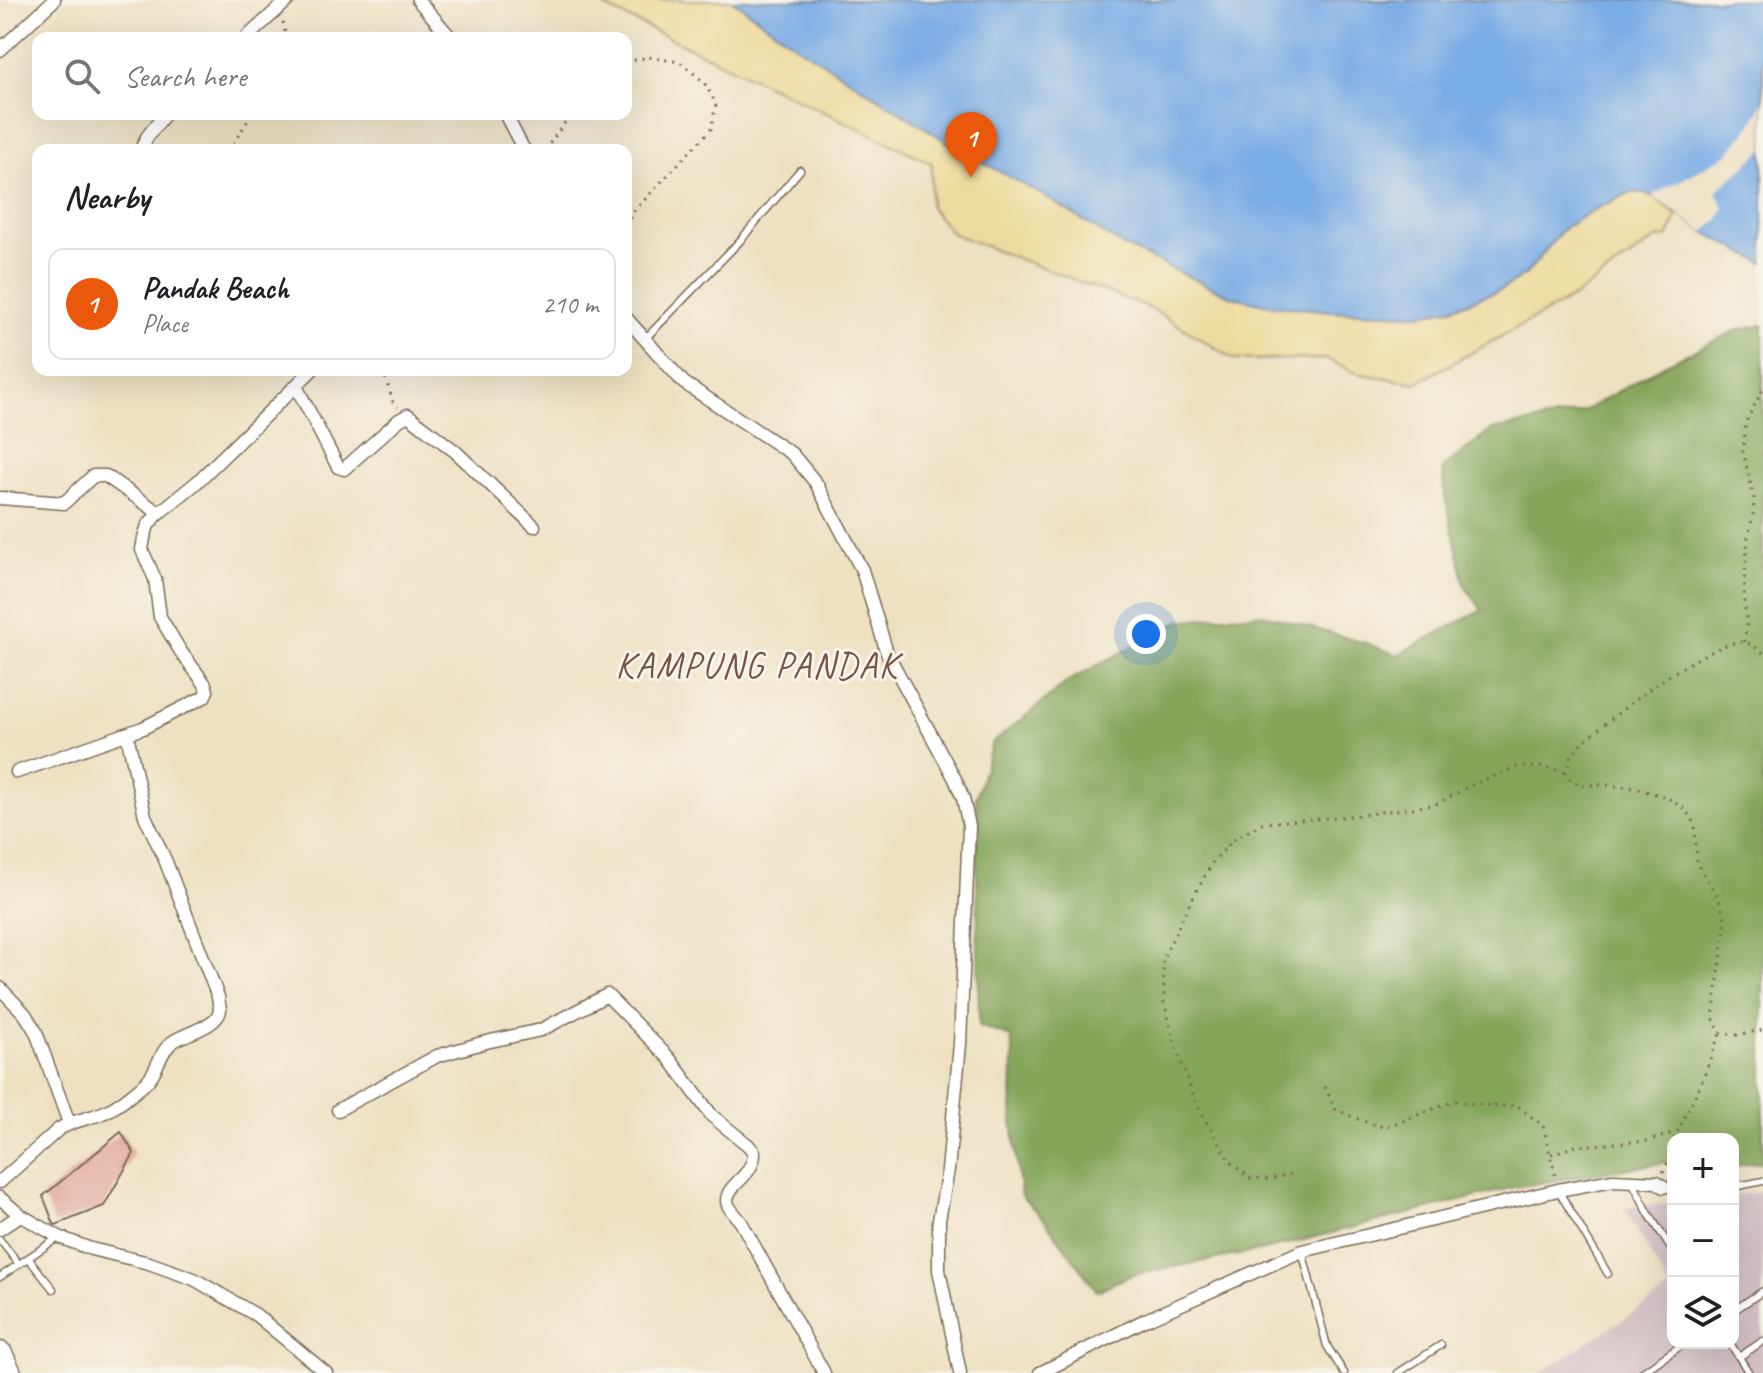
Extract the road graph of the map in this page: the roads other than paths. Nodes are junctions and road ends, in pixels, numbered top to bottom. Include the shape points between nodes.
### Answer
1 (54, 0) edge
2 (288, 0) edge
3 (418, 0) edge
4 (253, 32) edge
5 (446, 32) edge
6 (0, 50) edge
7 (160, 120) edge
8 (508, 120) edge
9 (144, 144) edge
10 (521, 144) edge
11 (800, 170) dead end
12 (632, 325) edge
13 (645, 339) junction
14 (306, 376) edge
15 (296, 386) junction
16 (0, 498) edge
17 (159, 513) junction
18 (534, 526) dead end
19 (127, 734) junction
20 (17, 772) dead end
21 (0, 988) edge
22 (338, 1110) dead end
23 (69, 1123) junction
24 (1631, 1180) junction
25 (1763, 1181) edge
26 (0, 1182) edge
27 (1665, 1185) edge
28 (1739, 1186) edge
29 (1558, 1190) junction
30 (0, 1198) edge
31 (20, 1215) junction
32 (0, 1229) edge
33 (59, 1237) junction
34 (0, 1240) edge
35 (1667, 1242) edge
36 (1302, 1251) junction
37 (28, 1258) junction
38 (19, 1264) junction
39 (1608, 1274) dead end
40 (0, 1277) edge
41 (53, 1289) dead end
42 (1763, 1291) edge
43 (1739, 1307) edge
44 (1763, 1341) edge
45 (1441, 1345) dead end
46 (1676, 1349) edge
47 (1734, 1349) edge
48 (0, 1354) edge
49 (1739, 1357) junction
50 (9, 1373) edge
51 (326, 1373) edge
52 (824, 1373) edge
53 (960, 1373) edge
54 (1040, 1373) edge
55 (1344, 1373) edge
56 (1398, 1373) edge
57 (1641, 1373) edge
58 (1749, 1373) edge

1 - 6 street
2 - 4 street
3 - 5 street
7 - 9 street
8 - 10 street
11 - 13 lane
12 - 13 street
13 - 53 street via 684,383 792,454 816,483 862,570 887,653 963,798 969,826 960,1044 939,1220 939,1270
14 - 15 street
15 - 17 street
15 - 18 street via 338,467 344,469 408,415
16 - 17 street via 64,503 98,475
17 - 19 street via 148,525 142,550 155,579 160,617 207,691 196,702
19 - 20 street
19 - 23 street via 145,816 220,1009 210,1023 173,1041 155,1072 135,1092 113,1108
21 - 23 street via 36,1032
22 - 52 street via 437,1056 541,1030 607,995 669,1058 712,1116 754,1152 752,1168 730,1191 729,1207
23 - 26 street
24 - 27 street
24 - 29 street
24 - 35 lane
25 - 28 lane
29 - 36 street
29 - 39 lane
30 - 31 street
31 - 32 street
31 - 33 street
33 - 37 lane
33 - 51 street via 194,1279 256,1315
34 - 38 lane
36 - 54 street
36 - 55 lane via 1327,1346
37 - 38 lane
37 - 41 lane
38 - 40 lane
42 - 43 lane
44 - 49 lane
45 - 56 lane
46 - 57 lane
47 - 49 lane
48 - 50 highway
49 - 58 lane

